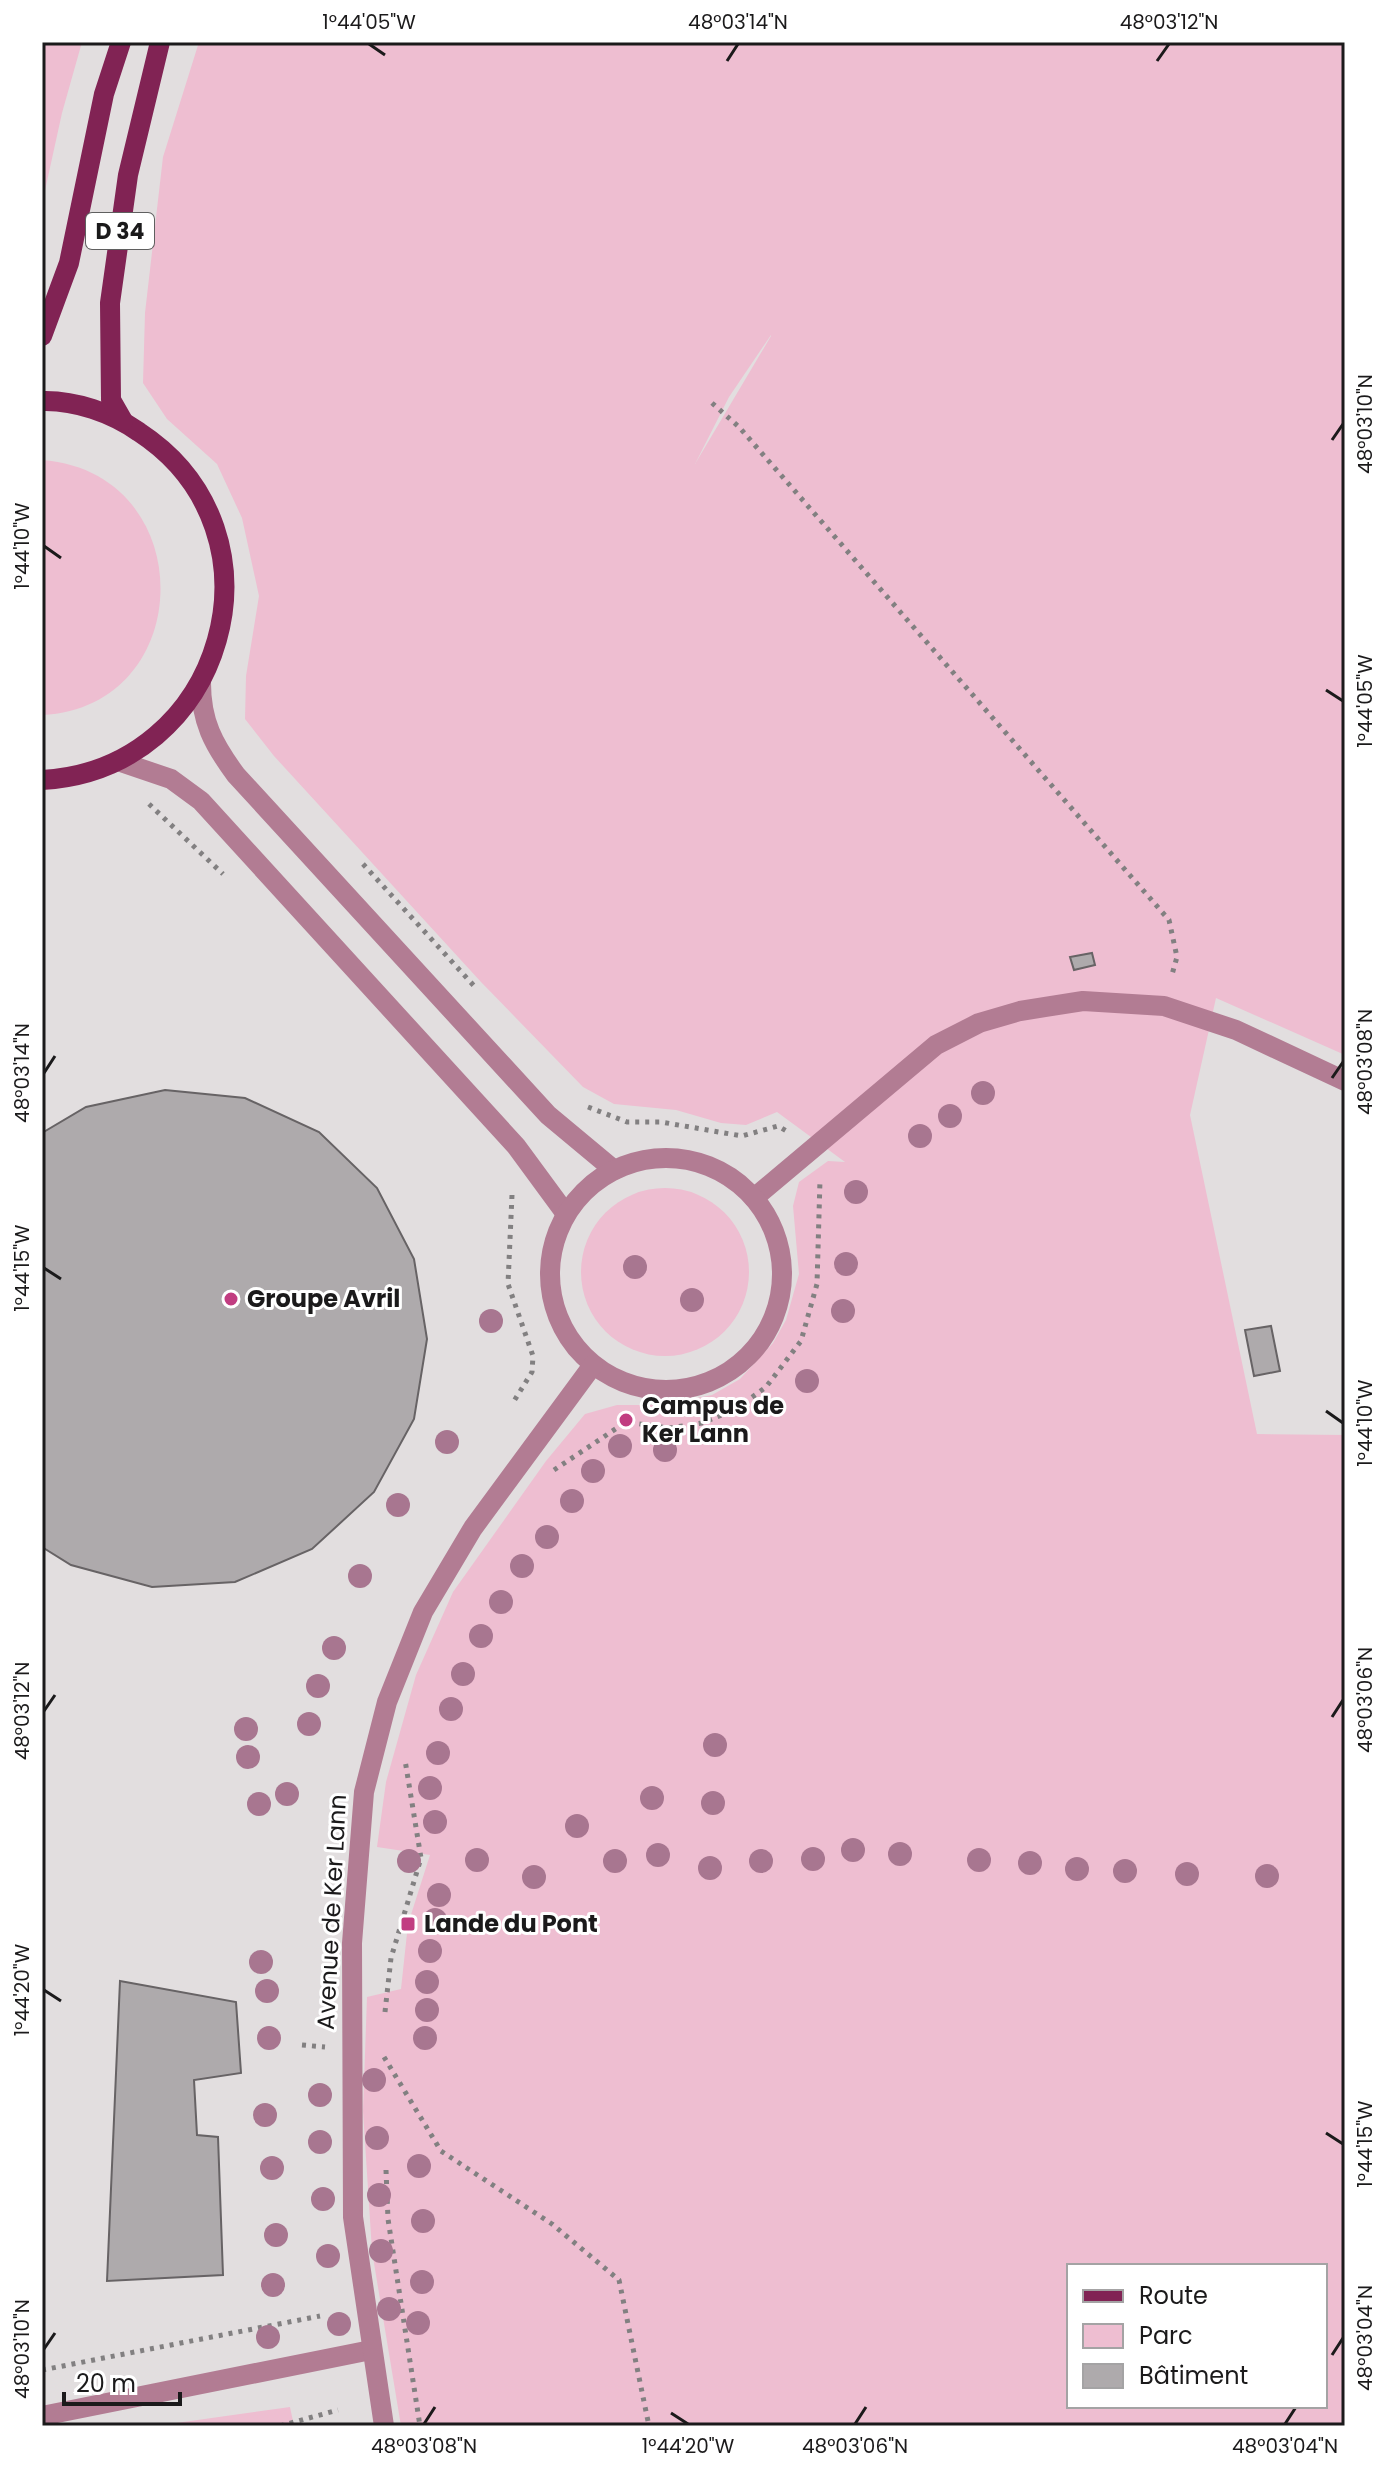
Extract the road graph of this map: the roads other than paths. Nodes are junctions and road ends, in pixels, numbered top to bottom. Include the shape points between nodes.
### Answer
1 (121, 42) edge
2 (160, 42) edge
3 (42, 336) edge
4 (42, 401) edge
5 (123, 421) junction
6 (201, 683) junction
7 (118, 761) junction
8 (42, 780) edge
9 (1345, 1081) edge
10 (614, 1170) junction
11 (754, 1198) junction
12 (566, 1214) junction
13 (593, 1365) junction
14 (371, 2350) junction
15 (42, 2416) edge
16 (384, 2426) edge

1 - 3 main road, D 34 via 104,94 69,263
2 - 5 main road, D 34 via 128,175 110,303 111,400
4 - 5 main road via 86,407
5 - 6 main road via 182,468 218,535 225,611 217,648
6 - 7 main road via 160,732
6 - 10 street via 201,711 209,733 236,775 548,1115
7 - 8 main road via 83,774
7 - 12 street via 171,779 201,801 516,1146
9 - 11 street via 1236,1030 1164,1006 1083,1001 1020,1011 979,1023 936,1045
10 - 11 street via 656,1158 699,1162
10 - 12 street via 587,1189
11 - 13 street via 769,1220 782,1270 772,1322 740,1363 718,1378 667,1390 641,1388
12 - 13 street via 550,1259 552,1295 562,1329
13 - 14 street, Avenue de Ker Lann via 473,1528 423,1612 387,1702 364,1792 350,2050 353,2217
14 - 15 street
14 - 16 street, Avenue de Ker Lann

